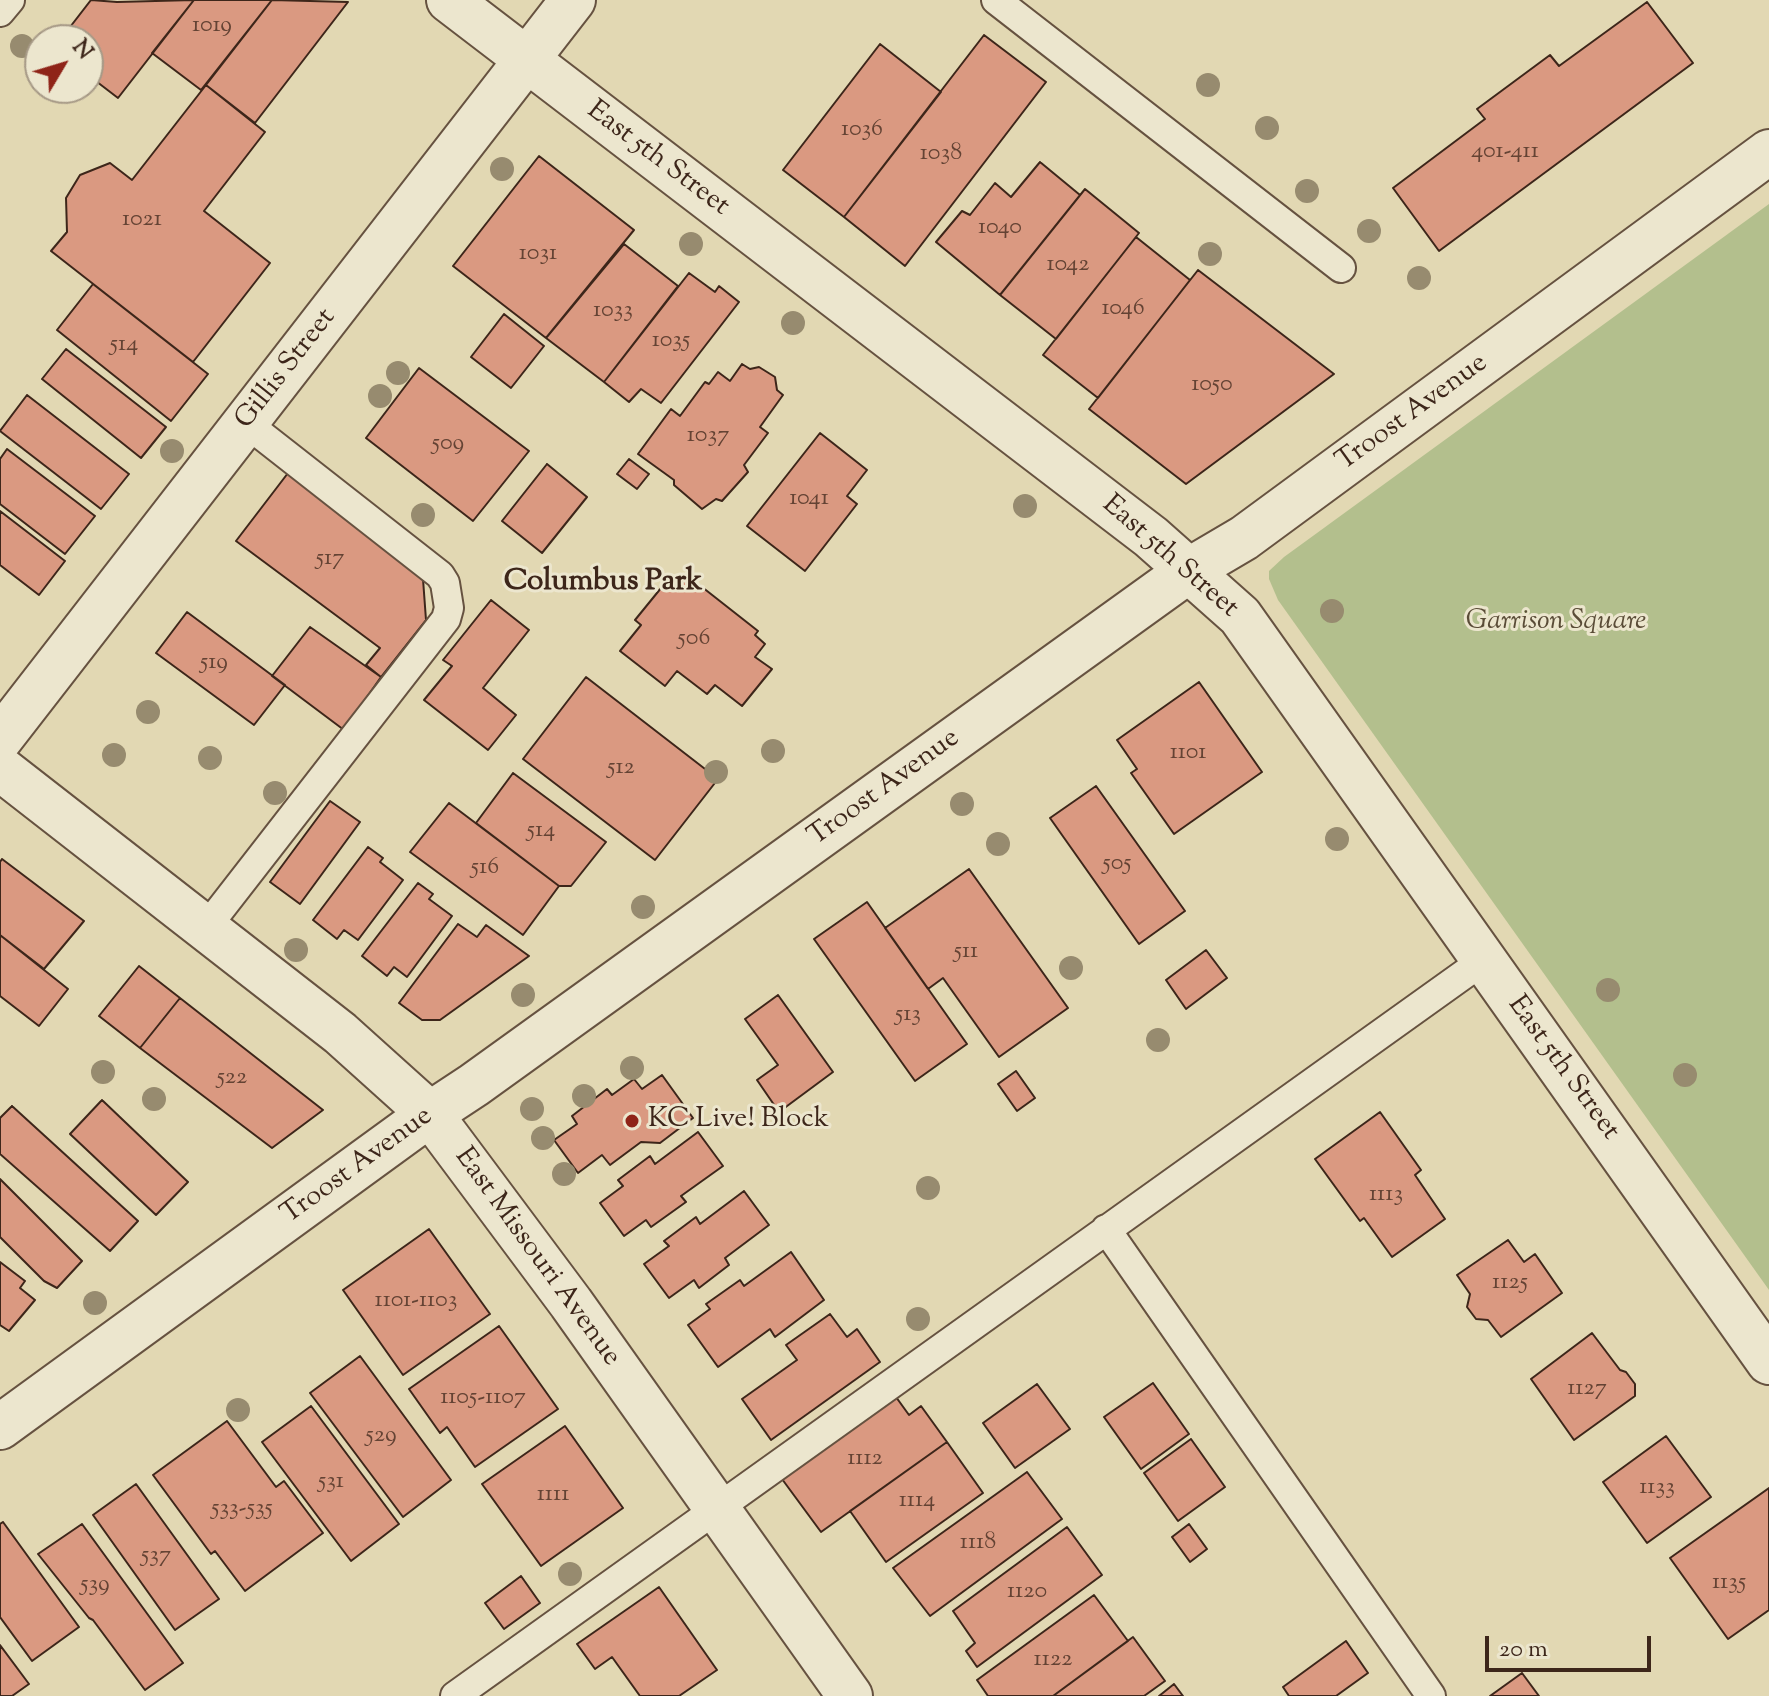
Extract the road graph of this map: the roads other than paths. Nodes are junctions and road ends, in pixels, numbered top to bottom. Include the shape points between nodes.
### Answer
1 (10, 0) edge
2 (449, 0) edge
3 (573, 0) edge
4 (996, 0) edge
5 (0, 12) edge
6 (527, 61) junction
7 (1769, 152) edge
8 (1341, 268) dead end
9 (246, 423) junction
10 (1188, 571) junction
11 (0, 739) edge
12 (0, 768) edge
13 (205, 929) junction
14 (1484, 960) junction
15 (430, 1114) junction
16 (1106, 1229) junction
17 (1769, 1362) edge
18 (0, 1427) edge
19 (716, 1508) junction
20 (455, 1696) edge
21 (850, 1696) edge
22 (1431, 1696) edge

1 - 5 lane
2 - 6 street, East 5th Street
3 - 6 street, Gillis Street
4 - 8 lane
6 - 9 street, Gillis Street
6 - 10 street, East 5th Street via 1121,514
7 - 10 street, Troost Avenue via 1244,538
9 - 11 street, Gillis Street
9 - 13 lane via 440,575 449,608 446,619
10 - 14 street, East 5th Street via 1240,616
10 - 15 street, Troost Avenue
12 - 13 street, East Missouri Avenue
13 - 15 street, East Missouri Avenue via 340,1033
14 - 16 lane
14 - 17 street, East 5th Street
15 - 18 street, Troost Avenue
15 - 19 street, East Missouri Avenue
16 - 19 lane
16 - 22 lane
19 - 20 lane
19 - 21 street, East Missouri Avenue

